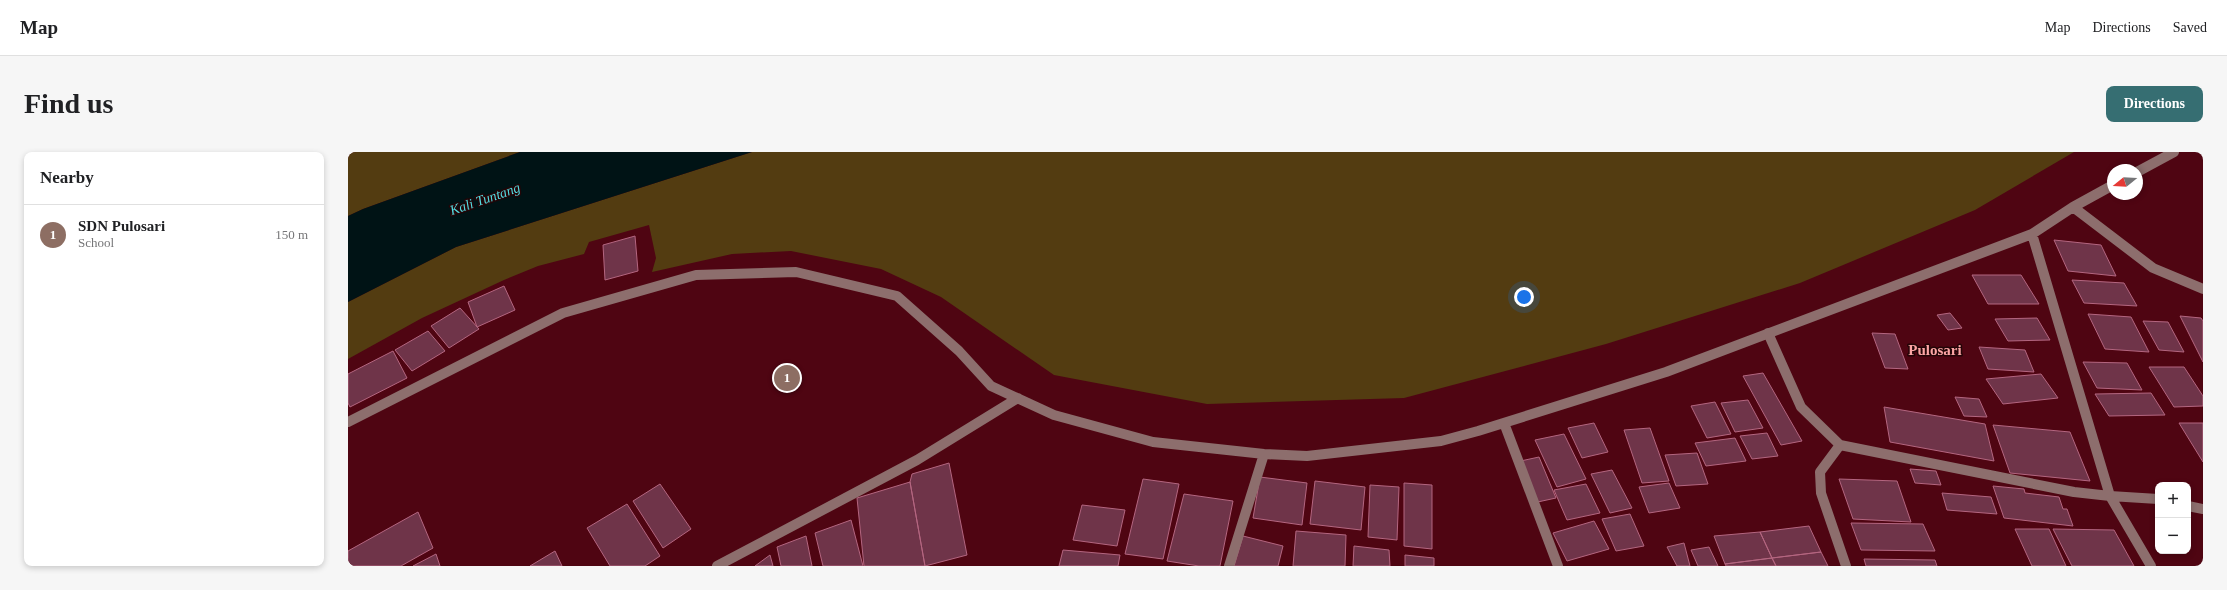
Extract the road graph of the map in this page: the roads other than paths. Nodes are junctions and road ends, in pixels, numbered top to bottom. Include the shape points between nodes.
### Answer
1 (2174, 152) edge
2 (2143, 169) edge
3 (2107, 188) edge
4 (2073, 207) junction
5 (2032, 234) junction
6 (2203, 289) edge
7 (1768, 333) junction
8 (1018, 398) junction
9 (348, 422) edge
10 (1504, 424) junction
11 (1840, 445) junction
12 (1264, 454) junction
13 (2110, 496) junction
14 (2155, 499) edge
15 (2191, 507) edge
16 (2203, 509) edge
17 (717, 566) edge
18 (1229, 566) edge
19 (1558, 566) edge
20 (1846, 566) edge
21 (2151, 566) edge

1 - 2 street
3 - 4 street
4 - 5 street
4 - 6 street via 2153,268
5 - 7 street
5 - 13 street
7 - 10 street via 1666,372
7 - 11 street via 1801,407
8 - 9 street via 991,386 958,351 897,296 796,272 696,276 563,313
8 - 12 street via 1054,415 1153,442
8 - 17 street via 917,460
10 - 12 street via 1441,441 1307,456
10 - 19 street
11 - 13 street via 2074,492
11 - 20 street via 1820,472 1821,493
12 - 18 street
13 - 14 street
13 - 21 street
15 - 16 street

